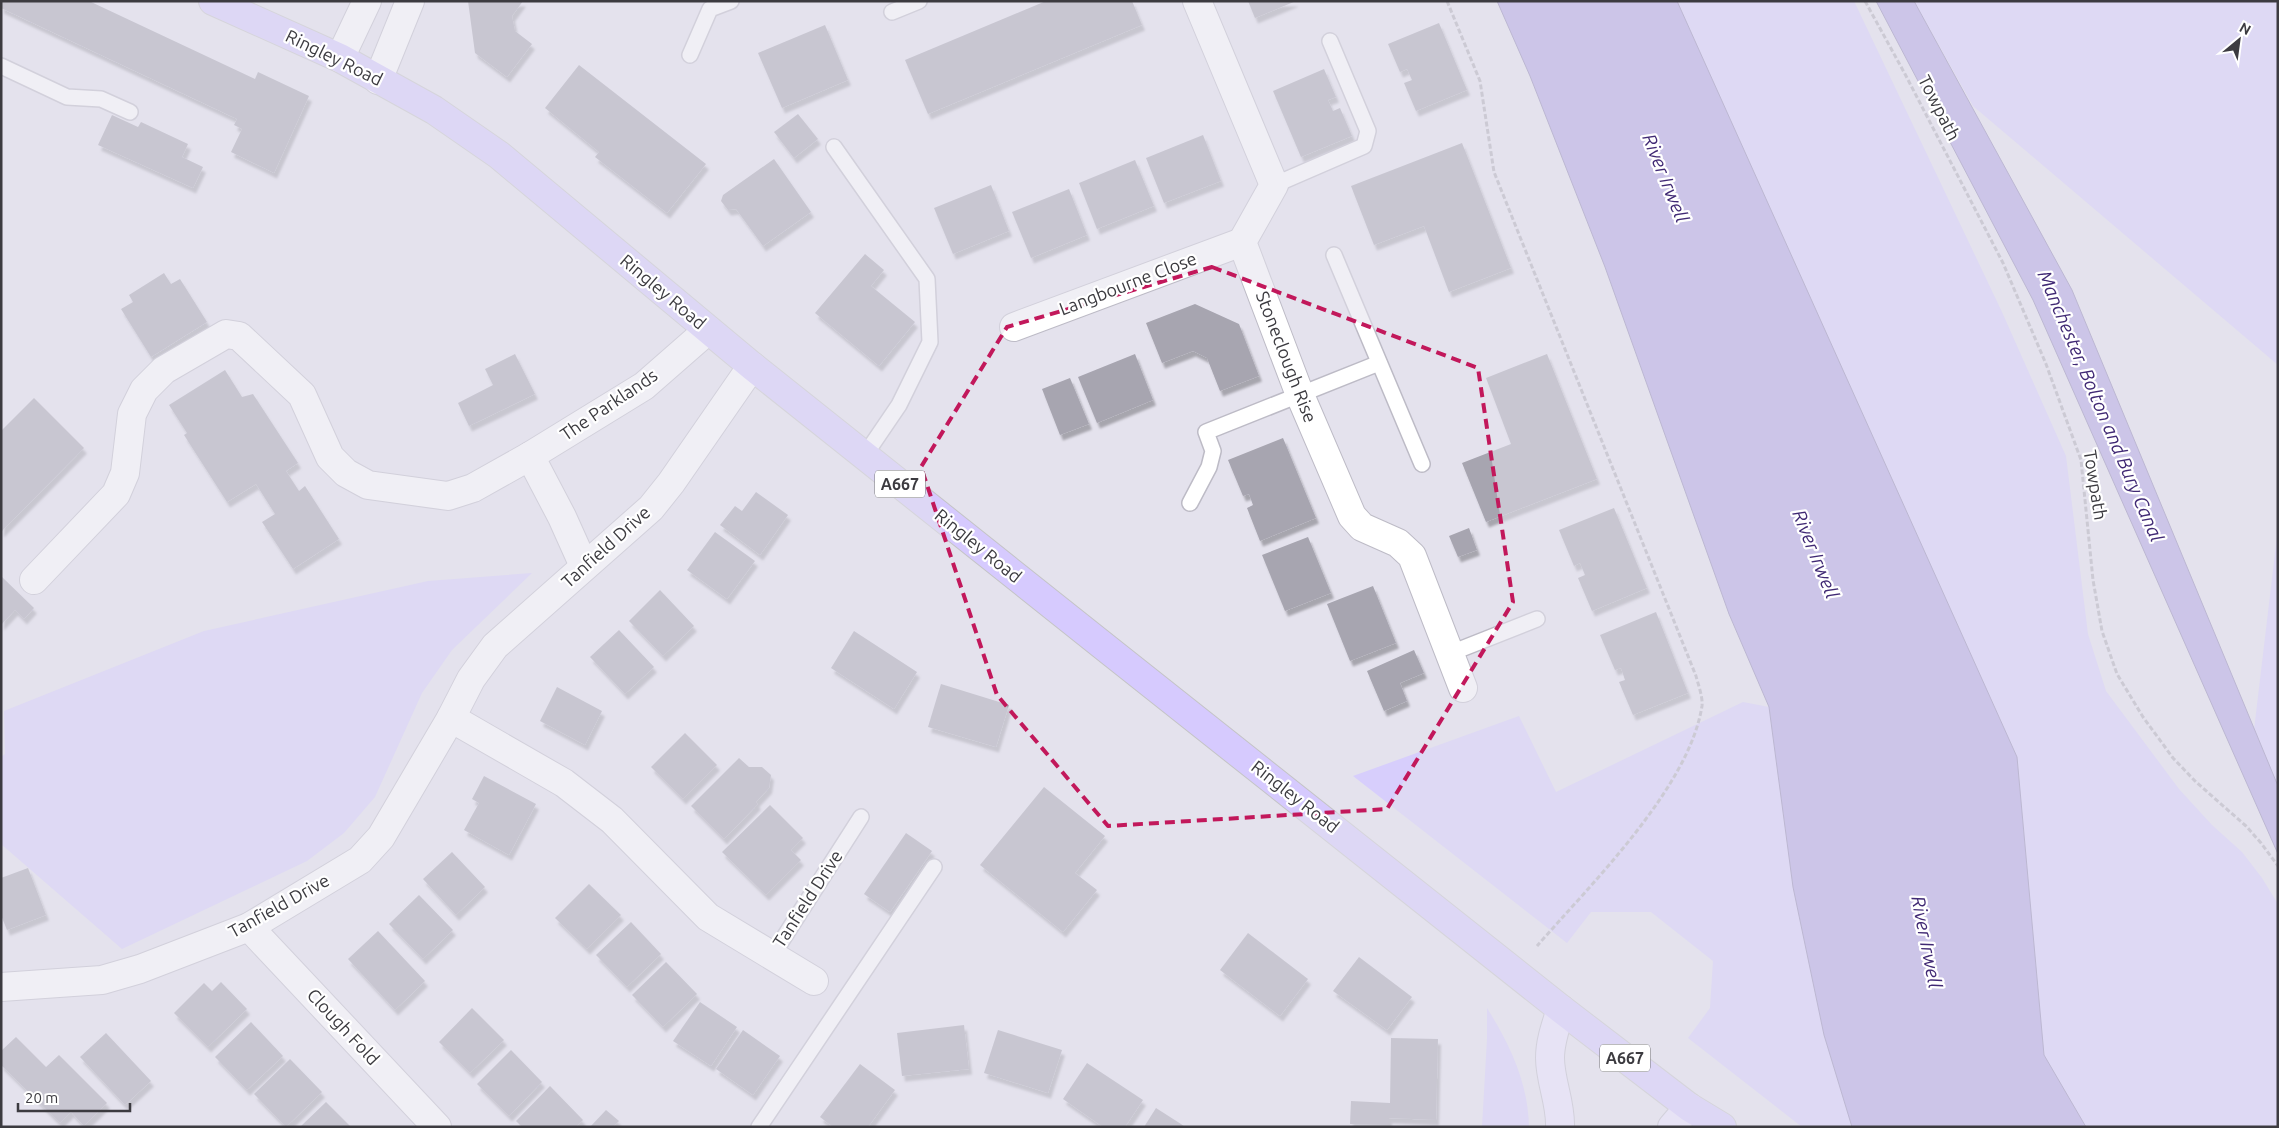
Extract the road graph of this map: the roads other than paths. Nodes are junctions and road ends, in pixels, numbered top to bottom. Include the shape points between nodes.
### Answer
1 (213, 1) edge
2 (366, 1) edge
3 (410, 1) edge
4 (731, 1) edge
5 (919, 1) edge
6 (1196, 1) edge
7 (892, 12) dead end
8 (1330, 41) dead end
9 (690, 55) dead end
10 (340, 58) junction
11 (1, 66) edge
12 (378, 80) junction
13 (130, 112) dead end
14 (834, 147) dead end
15 (1274, 185) junction
16 (1242, 242) junction
17 (1334, 255) dead end
18 (1014, 328) dead end
19 (708, 330) junction
20 (1379, 363) junction
21 (752, 366) junction
22 (1300, 395) junction
23 (865, 455) junction
24 (530, 456) junction
25 (1422, 464) dead end
26 (1190, 503) dead end
27 (584, 566) junction
28 (34, 580) dead end
29 (1537, 619) dead end
30 (1450, 653) junction
31 (1463, 688) dead end
32 (451, 718) junction
33 (861, 817) dead end
34 (934, 867) dead end
35 (249, 927) junction
36 (772, 956) junction
37 (814, 981) dead end
38 (1, 987) edge
39 (1561, 1009) junction
40 (1681, 1117) edge
41 (437, 1127) edge
42 (759, 1127) edge
43 (1560, 1127) edge
44 (1722, 1127) edge

1 - 10 main road, Ringley Road / A667
2 - 10 street
3 - 12 street
4 - 9 lane via 710,9
5 - 7 lane
6 - 15 street
8 - 15 lane via 1368,130 1364,146
10 - 12 main road, Ringley Road / A667
11 - 13 lane via 67,97 101,99
12 - 19 main road, Ringley Road / A667 via 434,110 499,155
14 - 23 lane via 927,279 930,342 899,406
15 - 16 street
16 - 18 street, Langbourne Close
16 - 22 street, Stoneclough Rise
17 - 20 lane
19 - 21 main road, Ringley Road / A667
19 - 24 street, The Parklands via 644,386
20 - 22 lane
20 - 25 lane
21 - 23 main road, Ringley Road / A667
21 - 27 street, Tanfield Drive via 651,508
22 - 26 lane via 1206,432 1213,452 1209,467
22 - 30 street, Stoneclough Rise via 1352,516 1362,527 1398,543 1412,556
23 - 39 main road, Ringley Road / A667
24 - 27 street
24 - 28 street, The Parklands via 473,488 448,496 368,485 346,473 330,457 302,395 239,336 226,334 164,370 144,390 132,414 125,474 116,494
27 - 32 street, Tanfield Drive via 495,646 471,679
29 - 30 lane
30 - 31 street, Stoneclough Rise
32 - 35 street, Tanfield Drive via 381,837 360,860
32 - 36 street, Tanfield Drive via 564,784 612,820 708,917
33 - 36 lane, Tanfield Drive
34 - 42 lane
35 - 38 street, Tanfield Drive via 140,969 102,980
35 - 41 street, Clough Fold
36 - 37 street, Tanfield Drive
39 - 40 main road, Ringley Road / A667
39 - 43 street via 1551,1043 1550,1060
40 - 44 main road, Ringley Road / A667

